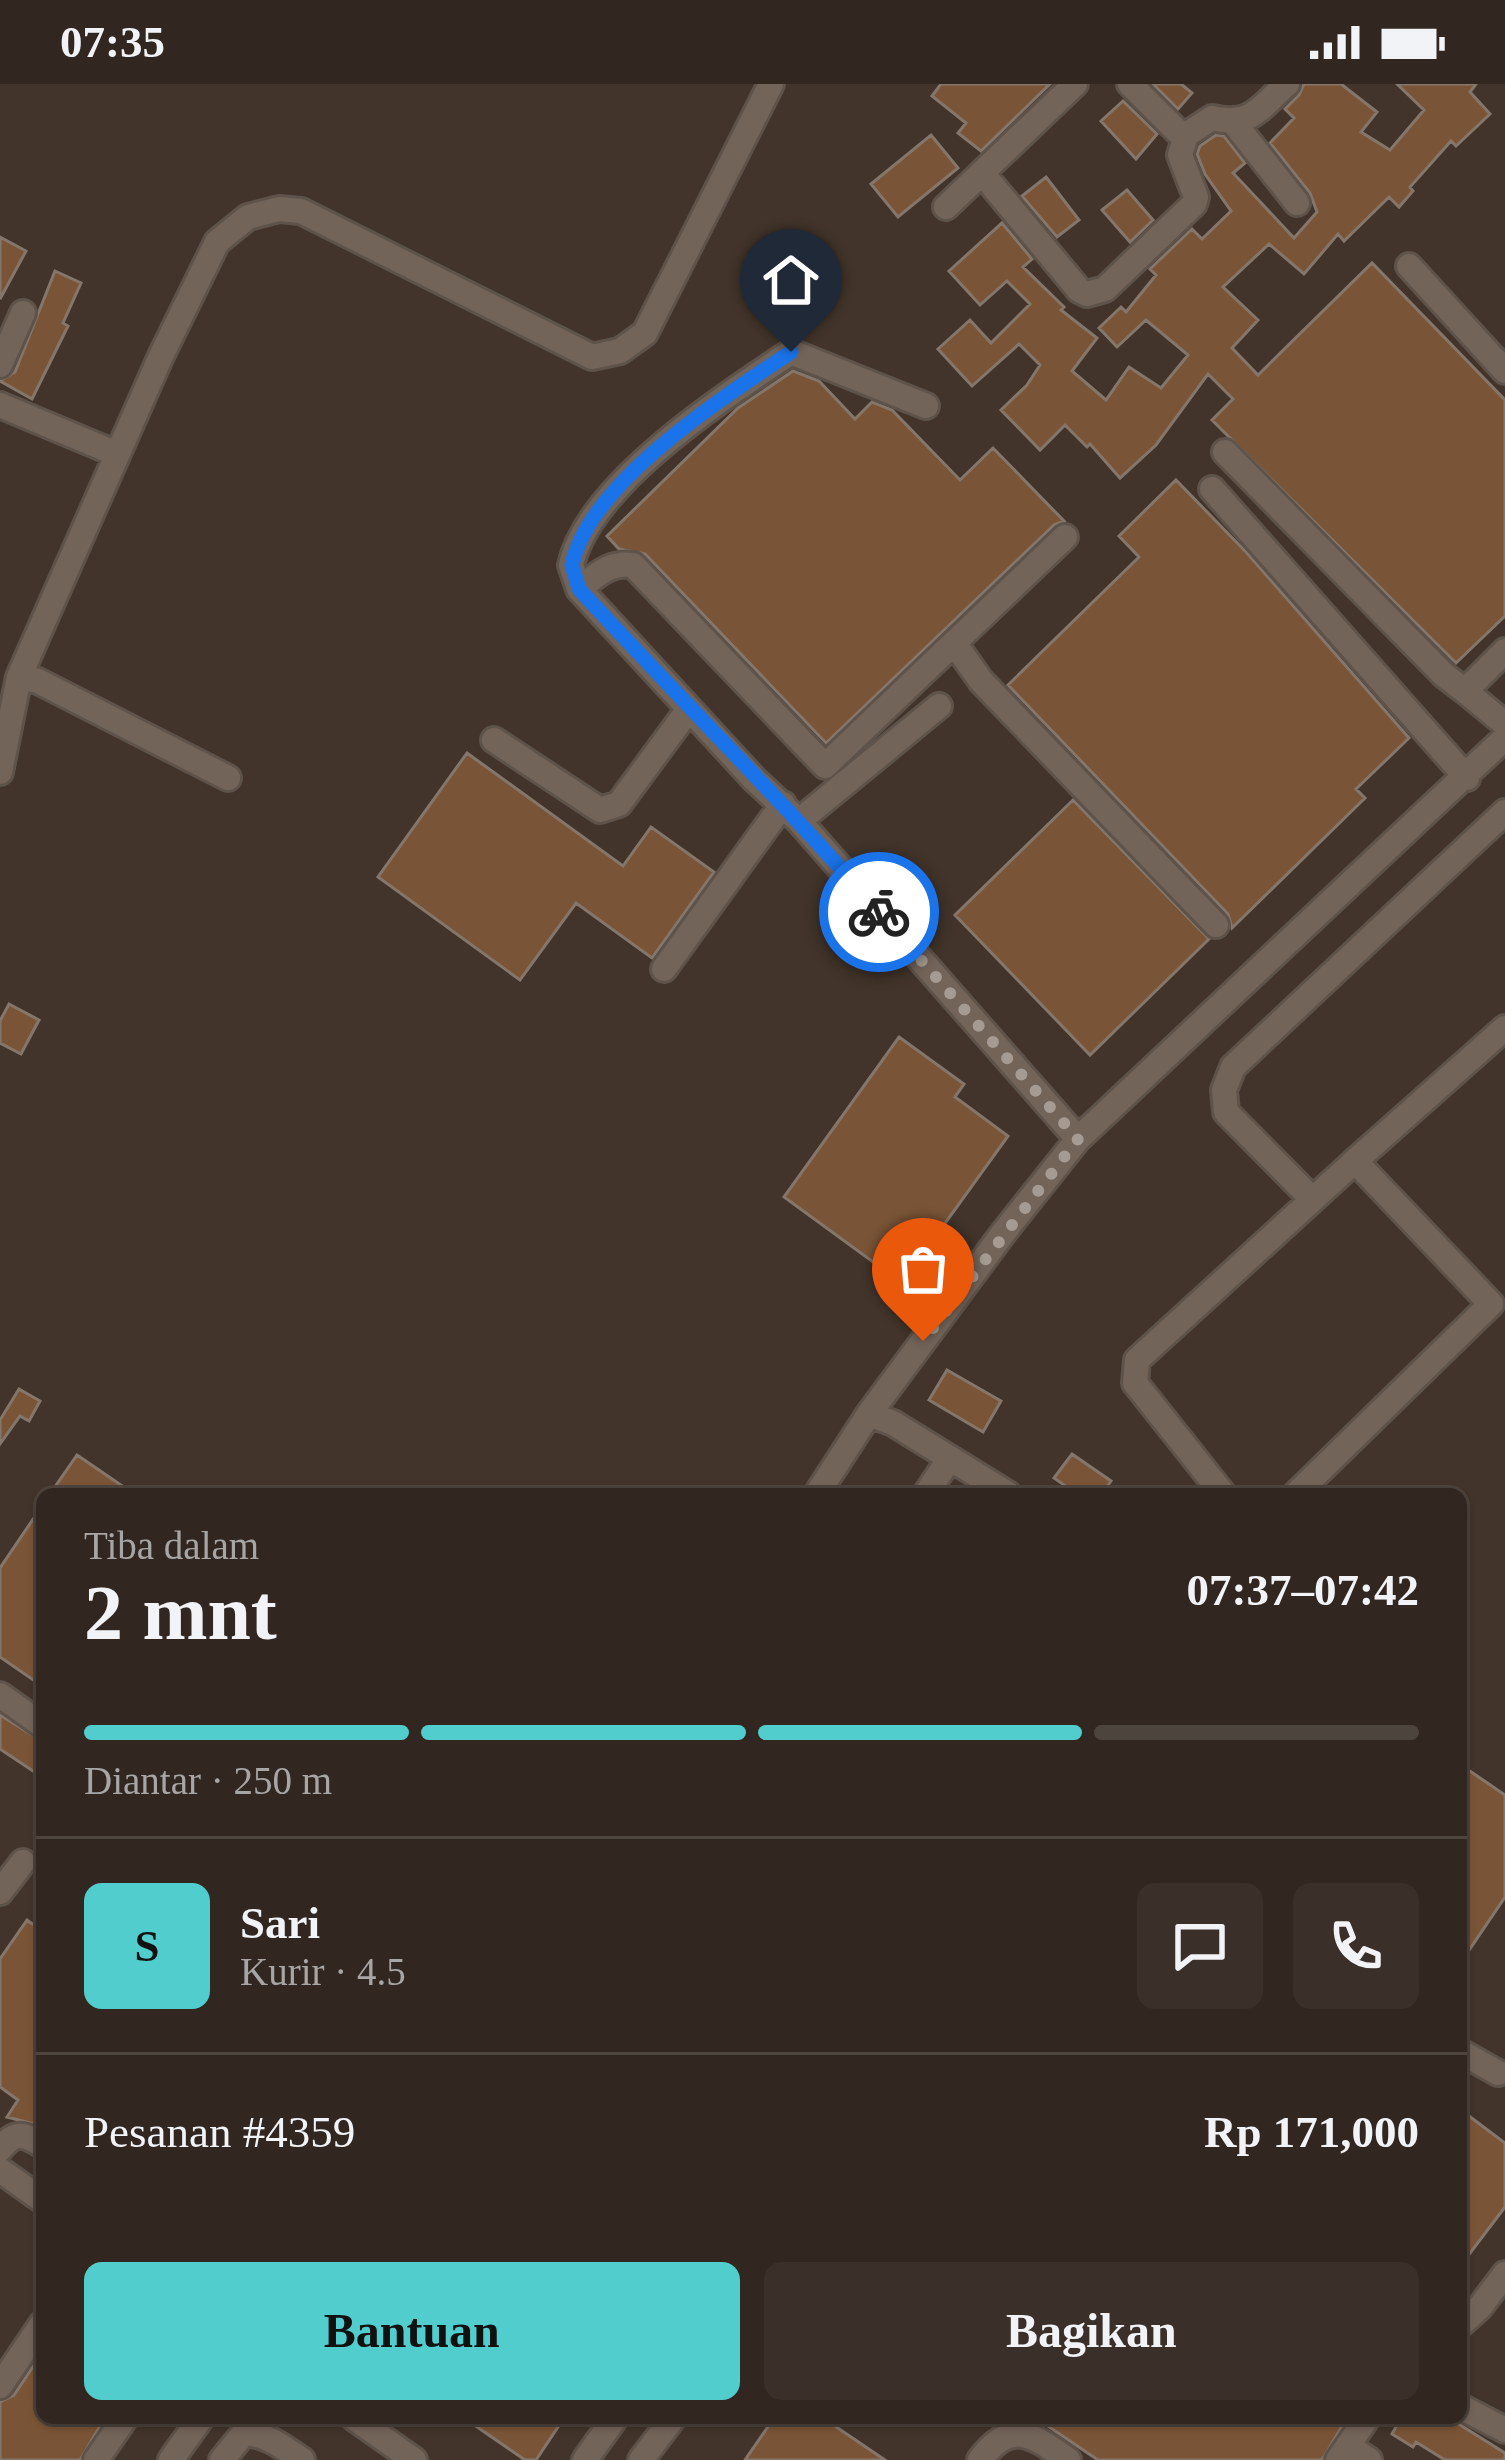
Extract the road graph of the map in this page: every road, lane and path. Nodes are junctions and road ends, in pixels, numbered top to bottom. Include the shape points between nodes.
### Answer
1 (771, 84) edge
2 (1075, 84) edge
3 (1130, 84) edge
4 (1287, 84) edge
5 (1234, 123) junction
6 (1186, 135) junction
7 (982, 172) junction
8 (1298, 203) dead end
9 (946, 207) dead end
10 (1408, 266) dead end
11 (23, 313) dead end
12 (0, 365) edge
13 (1505, 371) edge
14 (0, 405) edge
15 (926, 406) dead end
16 (1225, 452) dead end
17 (117, 454) junction
18 (1212, 489) dead end
19 (1065, 537) dead end
20 (579, 589) junction
21 (955, 644) junction
22 (1505, 651) edge
23 (19, 677) junction
24 (1466, 692) junction
25 (939, 706) dead end
26 (689, 709) junction
27 (1505, 724) edge
28 (1505, 738) edge
29 (494, 740) dead end
30 (0, 772) edge
31 (228, 778) dead end
32 (1466, 778) junction
33 (791, 812) junction
34 (1505, 812) edge
35 (1216, 925) dead end
36 (664, 969) dead end
37 (1505, 1028) edge
38 (1078, 1139) junction
39 (1355, 1161) junction
40 (1312, 1199) junction
41 (1498, 1297) edge
42 (869, 1414) junction
43 (950, 1458) junction
44 (821, 1488) edge
45 (930, 1488) edge
46 (998, 1488) edge
47 (1218, 1488) edge
48 (1302, 1488) edge
49 (0, 1695) edge
50 (36, 1722) edge
51 (22, 1862) dead end
52 (0, 1892) edge
53 (1467, 2055) edge
54 (1498, 2073) dead end
55 (36, 2142) edge
56 (0, 2149) edge
57 (0, 2170) edge
58 (36, 2196) edge
59 (1505, 2274) edge
60 (1467, 2319) edge
61 (36, 2333) edge
62 (0, 2386) edge
63 (1467, 2410) edge
64 (121, 2424) edge
65 (197, 2424) edge
66 (363, 2424) edge
67 (611, 2424) edge
68 (668, 2424) edge
69 (1365, 2424) edge
70 (1505, 2430) edge
71 (1352, 2456) edge
72 (96, 2460) edge
73 (171, 2460) edge
74 (222, 2460) edge
75 (302, 2460) edge
76 (415, 2460) edge
77 (585, 2460) edge
78 (641, 2460) edge
79 (980, 2460) edge
80 (1068, 2460) edge

1 - 17 street via 645,333 620,352 592,357 301,211 279,209 248,217 217,242
2 - 7 street
3 - 6 street
4 - 5 street
5 - 6 street via 1212,118
5 - 8 street
6 - 7 street via 1180,155 1194,204 1096,293 1079,290
7 - 9 street
10 - 13 street
11 - 12 street
14 - 17 street
15 - 20 street via 791,352 715,403 599,508 574,553
16 - 24 street
17 - 23 street
18 - 32 street
19 - 21 street
20 - 21 street via 604,568 633,566 823,766
20 - 26 street
21 - 35 street via 981,681
22 - 24 street
23 - 30 street
23 - 31 street
24 - 27 street
25 - 33 street
26 - 29 street via 609,809
26 - 33 street
28 - 32 street
32 - 38 street
33 - 36 street
33 - 38 street
34 - 40 street via 1233,1067 1226,1112
37 - 39 street
38 - 42 street
39 - 40 street
39 - 41 street
40 - 47 street via 1137,1360 1135,1382
41 - 48 street
42 - 43 street
42 - 44 street
43 - 45 street
43 - 46 street
49 - 50 street
51 - 52 street
53 - 54 street
55 - 56 street via 21,2134
57 - 58 street
59 - 60 street
61 - 62 street
63 - 70 street
64 - 72 street
65 - 73 street
66 - 76 street
67 - 77 street
68 - 78 street
69 - 71 street
74 - 75 street via 244,2434
79 - 80 street via 1013,2434

